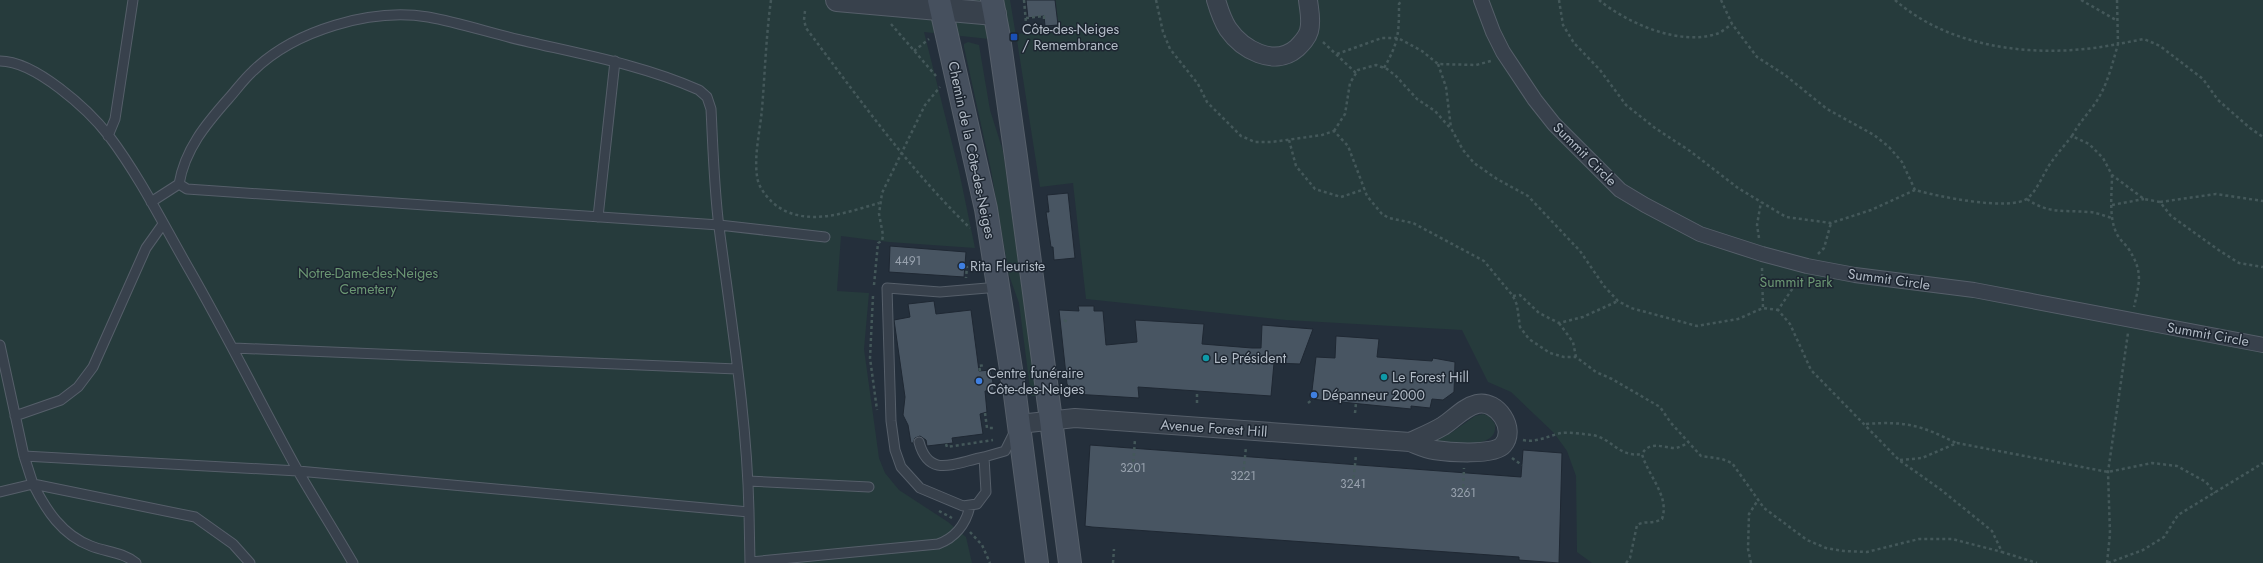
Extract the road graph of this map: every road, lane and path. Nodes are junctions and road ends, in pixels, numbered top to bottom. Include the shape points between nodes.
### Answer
1 (133, 0) edge
2 (771, 0) edge
3 (837, 0) edge
4 (1024, 0) edge
5 (1156, 0) edge
6 (1216, 0) edge
7 (1308, 0) edge
8 (1402, 0) edge
9 (1481, 0) edge
10 (1559, 0) edge
11 (1599, 0) edge
12 (1721, 0) edge
13 (1895, 0) edge
14 (2081, 0) edge
15 (2117, 0) edge
16 (940, 5) edge
17 (993, 7) edge
18 (805, 11) dead end
19 (1026, 18) junction
20 (889, 20) dead end
21 (1044, 20) dead end
22 (2116, 20) junction
23 (1026, 23) dead end
24 (1732, 24) junction
25 (1309, 32) junction
26 (931, 38) dead end
27 (1398, 38) junction
28 (2118, 44) junction
29 (914, 51) junction
30 (1337, 54) junction
31 (1506, 56) junction
32 (0, 60) edge
33 (615, 61) junction
34 (1438, 64) junction
35 (1384, 68) junction
36 (1356, 73) junction
37 (940, 80) dead end
38 (943, 84) dead end
39 (1452, 130) junction
40 (1334, 131) junction
41 (108, 136) junction
42 (2072, 136) junction
43 (2263, 137) edge
44 (1289, 140) junction
45 (901, 152) junction
46 (2112, 174) junction
47 (179, 184) junction
48 (1365, 189) junction
49 (1915, 190) junction
50 (2027, 199) junction
51 (2144, 199) junction
52 (2263, 201) edge
53 (151, 202) junction
54 (1761, 202) junction
55 (2160, 202) junction
56 (879, 203) junction
57 (2112, 205) junction
58 (598, 217) junction
59 (2112, 218) junction
60 (1831, 223) junction
61 (163, 224) junction
62 (719, 225) junction
63 (975, 230) dead end
64 (825, 237) dead end
65 (1762, 254) junction
66 (1807, 266) junction
67 (2263, 266) edge
68 (965, 267) dead end
69 (966, 278) dead end
70 (999, 287) junction
71 (874, 289) dead end
72 (1513, 296) junction
73 (1618, 301) junction
74 (1764, 308) junction
75 (1778, 310) junction
76 (1064, 320) dead end
77 (2130, 320) junction
78 (1069, 323) dead end
79 (1559, 323) junction
80 (2263, 344) edge
81 (0, 345) edge
82 (234, 348) junction
83 (1576, 357) junction
84 (985, 365) dead end
85 (737, 369) junction
86 (980, 371) dead end
87 (1197, 391) dead end
88 (1313, 399) dead end
89 (1197, 403) dead end
90 (1356, 403) dead end
91 (1308, 404) dead end
92 (985, 413) dead end
93 (1355, 413) dead end
94 (16, 416) junction
95 (1052, 420) junction
96 (1019, 424) junction
97 (1866, 424) junction
98 (993, 428) dead end
99 (1135, 439) dead end
100 (1518, 439) dead end
101 (994, 440) dead end
102 (919, 442) dead end
103 (1410, 442) junction
104 (1688, 443) junction
105 (1957, 443) junction
106 (946, 444) dead end
107 (1246, 447) dead end
108 (1642, 454) junction
109 (1356, 455) dead end
110 (24, 456) junction
111 (984, 457) junction
112 (1512, 457) dead end
113 (1899, 460) junction
114 (1464, 463) dead end
115 (2263, 463) edge
116 (1522, 465) dead end
117 (1133, 468) dead end
118 (298, 471) junction
119 (2108, 472) junction
120 (1244, 476) dead end
121 (748, 481) junction
122 (33, 484) junction
123 (1353, 484) dead end
124 (869, 487) dead end
125 (0, 492) edge
126 (1463, 493) dead end
127 (2215, 493) junction
128 (1758, 500) junction
129 (970, 506) junction
130 (749, 512) junction
131 (968, 529) dead end
132 (1114, 548) dead end
133 (2002, 552) junction
134 (136, 563) edge
135 (250, 563) edge
136 (353, 563) edge
137 (750, 563) edge
138 (990, 563) edge
139 (1036, 563) edge
140 (1070, 563) edge
141 (1113, 563) edge
142 (1626, 563) edge
143 (1751, 563) edge
144 (2037, 563) edge
145 (2107, 563) edge

1 - 41 lane via 115,119
2 - 56 path via 758,143 757,176 760,185 780,209 803,217 835,215
3 - 16 street
4 - 19 path
5 - 44 path via 1163,32 1170,49 1198,84 1207,102 1224,120 1241,136 1255,142
6 - 25 street via 1228,28 1239,41 1253,51 1267,56 1280,56 1294,50
7 - 25 street via 1311,17
8 - 27 path via 1399,4
9 - 31 street, Summit Circle via 1493,32
10 - 54 path via 1563,25 1574,43 1600,70 1626,104 1655,128
11 - 24 path via 1616,14 1648,29 1691,37 1717,34
12 - 24 path
13 - 28 path via 1934,27 1968,40 2016,50 2086,50
14 - 22 path
15 - 22 path
16 - 17 street
16 - 70 main road, Chemin de la Côte-des-Neiges via 982,184
17 - 95 main road
18 - 45 path via 806,28
19 - 21 path via 1044,16
19 - 23 path
20 - 29 path
22 - 28 path
24 - 49 path via 1757,57 1785,75 1827,109 1874,135 1889,147 1902,162
25 - 30 path
26 - 29 path
27 - 30 path via 1382,38
27 - 34 path via 1422,51
27 - 35 path
28 - 42 path via 2106,85 2094,106 2080,120
28 - 43 path via 2144,39 2160,46 2203,79 2218,100
29 - 37 path
30 - 36 path
31 - 34 path via 1476,65
31 - 65 street, Summit Circle via 1554,124 1620,190 1700,234
32 - 41 lane via 24,67 49,79 84,109
33 - 47 lane via 428,17 364,18 334,25 282,49 254,70 206,124 185,159
33 - 58 lane
33 - 62 lane via 688,85 707,97 711,109
34 - 39 path via 1446,87
35 - 36 path via 1376,65 1358,70
35 - 39 path via 1396,76 1417,99 1435,111
36 - 40 path via 1350,83 1346,114
38 - 45 path via 925,105
39 - 73 path via 1474,163 1528,196 1580,250 1604,286
40 - 44 path
40 - 48 path via 1348,146
41 - 53 lane
42 - 46 path via 2089,144 2103,158
42 - 50 path
44 - 48 path via 1296,166 1315,190 1341,197
45 - 56 path
45 - 63 path via 959,217
46 - 51 path
46 - 57 path
47 - 53 lane
47 - 58 lane via 188,189
48 - 72 path via 1374,206 1389,218 1413,223 1484,261
49 - 50 path via 1935,196 1974,201 2016,204
49 - 60 path via 1871,210
50 - 59 path via 2050,211 2089,212
51 - 55 path
51 - 57 path
52 - 55 path via 2216,194
53 - 61 lane
54 - 60 path via 1786,217
54 - 65 path via 1757,225
55 - 67 path via 2171,216 2239,263
56 - 71 path via 883,235 882,241 878,243
57 - 59 path
58 - 62 lane
59 - 77 path via 2118,236 2139,265 2140,279
60 - 66 path via 1824,248
61 - 82 lane
61 - 94 lane via 146,248 93,367 78,387 62,400
62 - 64 lane
62 - 85 lane
65 - 66 street, Summit Circle
65 - 74 path
66 - 75 path
66 - 77 street, Summit Circle via 1855,275 1974,290
68 - 69 path
70 - 96 main road, Chemin de la Côte-des-Neiges
70 - 129 lane via 940,292 887,288 891,421 898,459 906,474 920,488 958,504
72 - 79 path via 1520,295 1539,313
72 - 83 path via 1520,327 1529,339 1550,353
73 - 74 path via 1659,318 1697,326 1738,319
73 - 79 path via 1583,317
74 - 75 path
75 - 97 path via 1790,324 1811,370
76 - 78 path
77 - 80 street, Summit Circle
77 - 119 path
79 - 83 path via 1573,342
81 - 94 lane
82 - 85 lane
82 - 118 lane
83 - 104 path via 1596,372 1612,378 1660,407
84 - 86 path via 979,366
85 - 121 lane
87 - 89 path
88 - 91 path
90 - 93 path
92 - 98 path via 987,428
94 - 110 lane
95 - 96 street, Avenue Forest Hill
95 - 103 street, Avenue Forest Hill via 1075,418
95 - 140 main road
96 - 111 lane via 1005,451
96 - 139 main road, Chemin de la Côte-des-Neiges
97 - 105 path via 1908,423 1931,430
97 - 113 path
99 - 117 path
100 - 108 path via 1531,442 1562,433 1594,435 1621,452 1633,456
101 - 106 path via 947,447
102 - 111 lane via 926,460 934,465 943,466
103 - 103 street, Avenue Forest Hill via 1433,450 1491,451 1505,442 1506,425 1495,408 1476,404 1442,426
104 - 108 path via 1678,448 1654,445 1645,449
104 - 128 path via 1701,456 1732,463
105 - 113 path via 1922,458
105 - 119 path
107 - 120 path
108 - 142 path via 1645,466 1655,479 1665,510 1662,519 1653,524 1637,525 1630,558
109 - 123 path
110 - 118 lane
110 - 122 lane
111 - 129 lane via 986,492 981,501
112 - 116 path
113 - 133 path via 1992,531
114 - 126 path
115 - 127 path
118 - 130 lane
118 - 136 lane
119 - 127 path via 2152,462 2177,466 2206,482
119 - 145 path via 2110,534
121 - 124 lane
121 - 130 lane
122 - 125 lane
122 - 134 lane via 45,510 76,539 90,546 119,553
122 - 135 lane via 195,516 233,544
127 - 145 path via 2178,515 2164,537 2148,547
128 - 133 path via 1773,516 1807,540 1844,552 1867,552 1920,539 1952,540
128 - 143 path via 1749,514 1748,549
129 - 137 lane via 967,516 950,540 938,544
130 - 137 lane
131 - 138 path via 982,545
132 - 141 path
133 - 144 path

